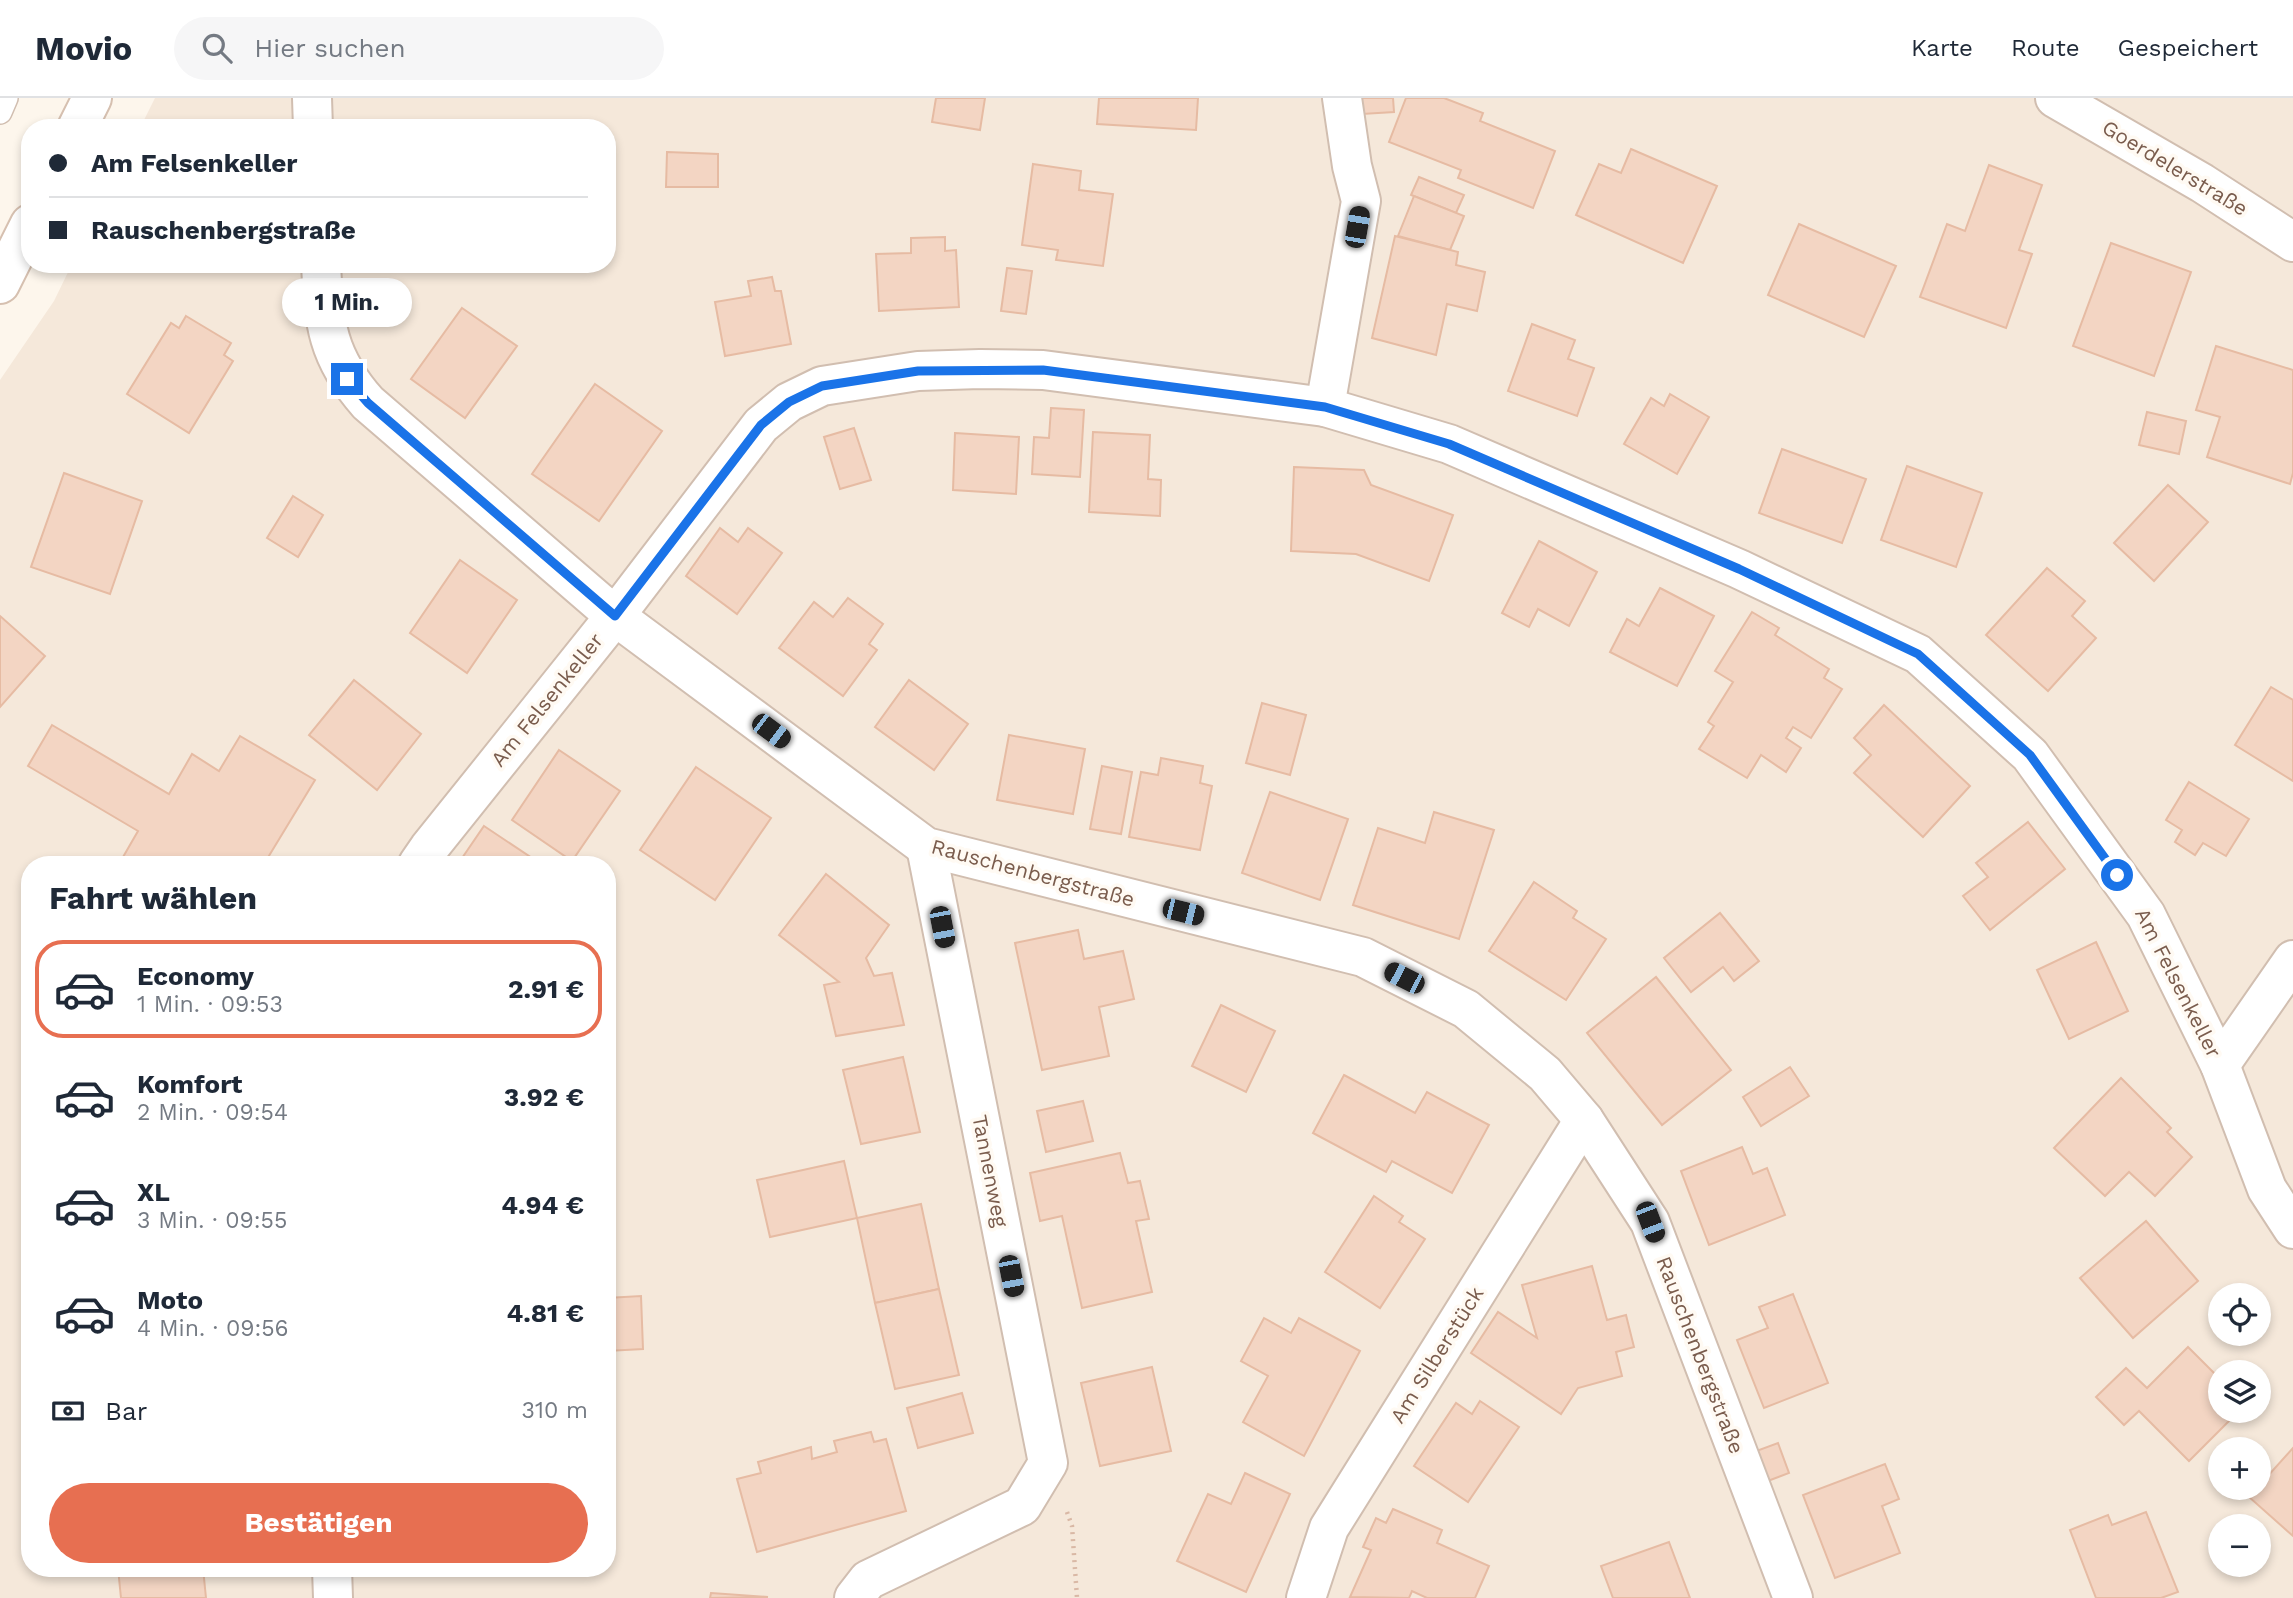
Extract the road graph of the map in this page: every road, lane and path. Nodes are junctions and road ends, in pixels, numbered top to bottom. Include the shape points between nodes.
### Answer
1 (6, 98) edge
2 (92, 98) edge
3 (312, 98) edge
4 (1342, 98) edge
5 (2055, 98) edge
6 (0, 111) edge
7 (82, 119) edge
8 (313, 119) edge
9 (21, 242) edge
10 (2293, 242) edge
11 (322, 273) edge
12 (0, 284) edge
13 (1325, 407) junction
14 (615, 616) junction
15 (926, 846) junction
16 (424, 856) edge
17 (2293, 960) edge
18 (2220, 1065) junction
19 (1584, 1120) junction
20 (2293, 1229) edge
21 (1048, 1463) junction
22 (332, 1577) edge
23 (333, 1598) edge
24 (854, 1598) edge
25 (1077, 1598) edge
26 (1307, 1598) edge
27 (1793, 1598) edge

1 - 6 lane
2 - 7 street
3 - 8 street
4 - 13 street via 1362,201
5 - 10 street, Goerdelerstraße
9 - 12 street
11 - 14 street, Rauschenbergstraße via 327,335 347,379 368,403
13 - 14 street, Am Felsenkeller via 1043,370 918,371 822,386 789,402 761,425
13 - 18 street, Am Felsenkeller via 1449,444 1739,569 1918,654 2030,755 2146,915
14 - 15 street, Rauschenbergstraße
14 - 16 street, Am Felsenkeller
15 - 19 street, Rauschenbergstraße via 1363,957 1466,1009 1545,1073
15 - 21 street, Tannenweg
17 - 18 street
18 - 20 street, Am Felsenkeller via 2267,1189
19 - 26 street, Am Silberstück via 1329,1528
19 - 27 street, Rauschenbergstraße via 1650,1222
21 - 24 street via 1022,1506 868,1580
21 - 25 path via 1072,1525
22 - 23 street

